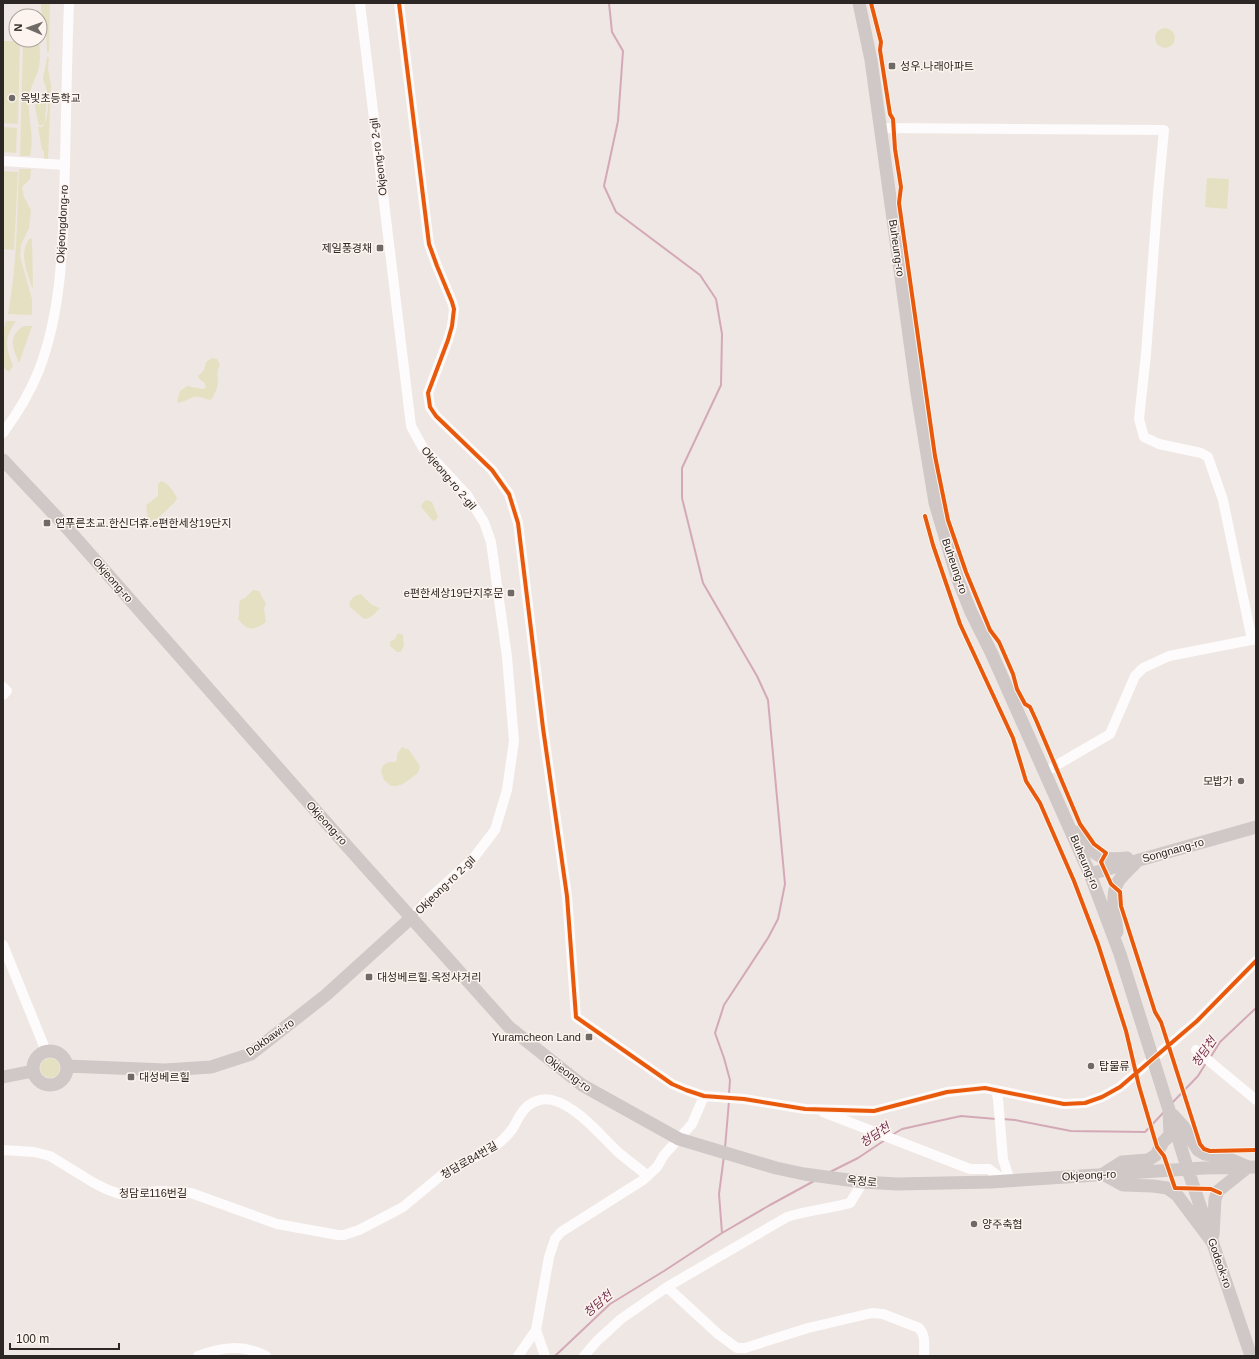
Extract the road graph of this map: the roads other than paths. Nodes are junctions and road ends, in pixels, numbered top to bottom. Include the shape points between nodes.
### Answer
1 (69, 3) edge
2 (360, 3) edge
3 (399, 3) edge
4 (858, 3) edge
5 (880, 128) junction
6 (3, 161) edge
7 (64, 165) junction
8 (3, 433) edge
9 (3, 460) edge
10 (1254, 639) edge
11 (3, 687) edge
12 (3, 695) edge
13 (1045, 772) junction
14 (1066, 818) junction
15 (1256, 827) edge
16 (1169, 852) junction
17 (1137, 861) junction
18 (1090, 874) junction
19 (412, 917) junction
20 (3, 945) edge
21 (1120, 954) junction
22 (1256, 961) edge
23 (1196, 1050) dead end
24 (46, 1051) junction
25 (1152, 1059) junction
26 (68, 1066) junction
27 (32, 1071) junction
28 (3, 1077) edge
29 (997, 1094) junction
30 (708, 1096) junction
31 (1256, 1100) edge
32 (816, 1109) junction
33 (1169, 1110) junction
34 (684, 1141) junction
35 (3, 1150) edge
36 (736, 1157) joint
37 (1252, 1167) edge
38 (1188, 1170) junction
39 (1103, 1174) junction
40 (648, 1176) junction
41 (858, 1181) junction
42 (1008, 1181) junction
43 (331, 1234) joint
44 (1213, 1243) junction
45 (667, 1287) junction
46 (537, 1334) junction
47 (198, 1356) edge
48 (266, 1356) edge
49 (518, 1356) edge
50 (545, 1356) edge
51 (584, 1356) edge
52 (924, 1356) edge
53 (1251, 1356) edge

1 - 7 street, Okjeongdong-ro
2 - 19 street, Okjeong-ro 2-gil via 411,426 422,448 467,495 484,522 491,542 507,657 514,741 507,790 495,830 472,860
3 - 30 street via 429,244 454,309 448,340 428,393 430,407 436,416 492,470 509,494 518,523 567,896 576,1017 672,1084
4 - 5 main road, Buheung-ro via 871,60
5 - 10 street via 1164,130 1139,419 1144,437 1201,452 1208,457 1224,500
5 - 13 main road, Buheung-ro via 935,503 957,577 971,612
6 - 7 street
7 - 8 street, Okjeongdong-ro via 60,262 49,341 39,371 21,407
9 - 19 main road, Okjeong-ro via 67,528
10 - 13 street via 1169,656 1143,668 1135,676 1110,734
11 - 12 street via 7,691
13 - 14 main road, Buheung-ro
14 - 16 main road via 1094,853 1103,858 1116,859
14 - 18 main road, Buheung-ro
15 - 16 main road, Songnang-ro
16 - 17 main road, Songnang-ro
17 - 18 main road, Songnang-ro
17 - 21 main road via 1115,887
18 - 21 main road, Buheung-ro
19 - 26 main road, Dokbawi-ro via 326,994 250,1054 211,1067 165,1070
19 - 34 main road, Okjeong-ro via 509,1028 582,1085
20 - 24 street
21 - 25 main road, Buheung-ro
22 - 25 street via 1197,1020
23 - 31 street
24 - 26 main road via 58,1052
24 - 27 main road via 37,1056
25 - 29 street via 1120,1087 1085,1103 1064,1104
25 - 33 main road, Buheung-ro
26 - 27 main road via 64,1078 55,1085 38,1081
27 - 28 main road
29 - 32 street via 985,1088 947,1092 874,1111
29 - 42 street via 1003,1159
30 - 32 street
30 - 34 street
32 - 42 street via 970,1169 989,1169
33 - 37 main road via 1198,1150 1204,1154 1225,1157
33 - 38 main road
33 - 39 main road via 1170,1135 1162,1142 1156,1155 1148,1160 1122,1162
34 - 36 main road, Okjeong-ro
34 - 40 street via 664,1155 658,1167
35 - 43 street, 청담로116번길 via 50,1156 94,1183 120,1194 161,1191 191,1193 277,1224
36 - 41 main road, 옥정로 via 797,1173
37 - 38 main road
37 - 44 main road via 1218,1191 1215,1199
38 - 39 main road, Okjeong-ro
38 - 44 main road, Godeok-ro
39 - 42 main road, Okjeong-ro
39 - 44 main road via 1123,1185 1153,1186 1173,1191
40 - 43 street, 청담로84번길 via 568,1106 554,1100 539,1100 527,1106 500,1143 444,1173 403,1207 359,1230 344,1235
40 - 46 street via 561,1232 555,1239 549,1257
41 - 42 main road, 옥정로 via 942,1184
41 - 45 street via 850,1203 787,1217
44 - 53 main road, Godeok-ro
45 - 51 street via 621,1319
45 - 52 street via 737,1348 745,1348 808,1328 872,1314 883,1314 919,1328 925,1340
46 - 49 street
46 - 50 street
47 - 48 street via 228,1348 249,1350

